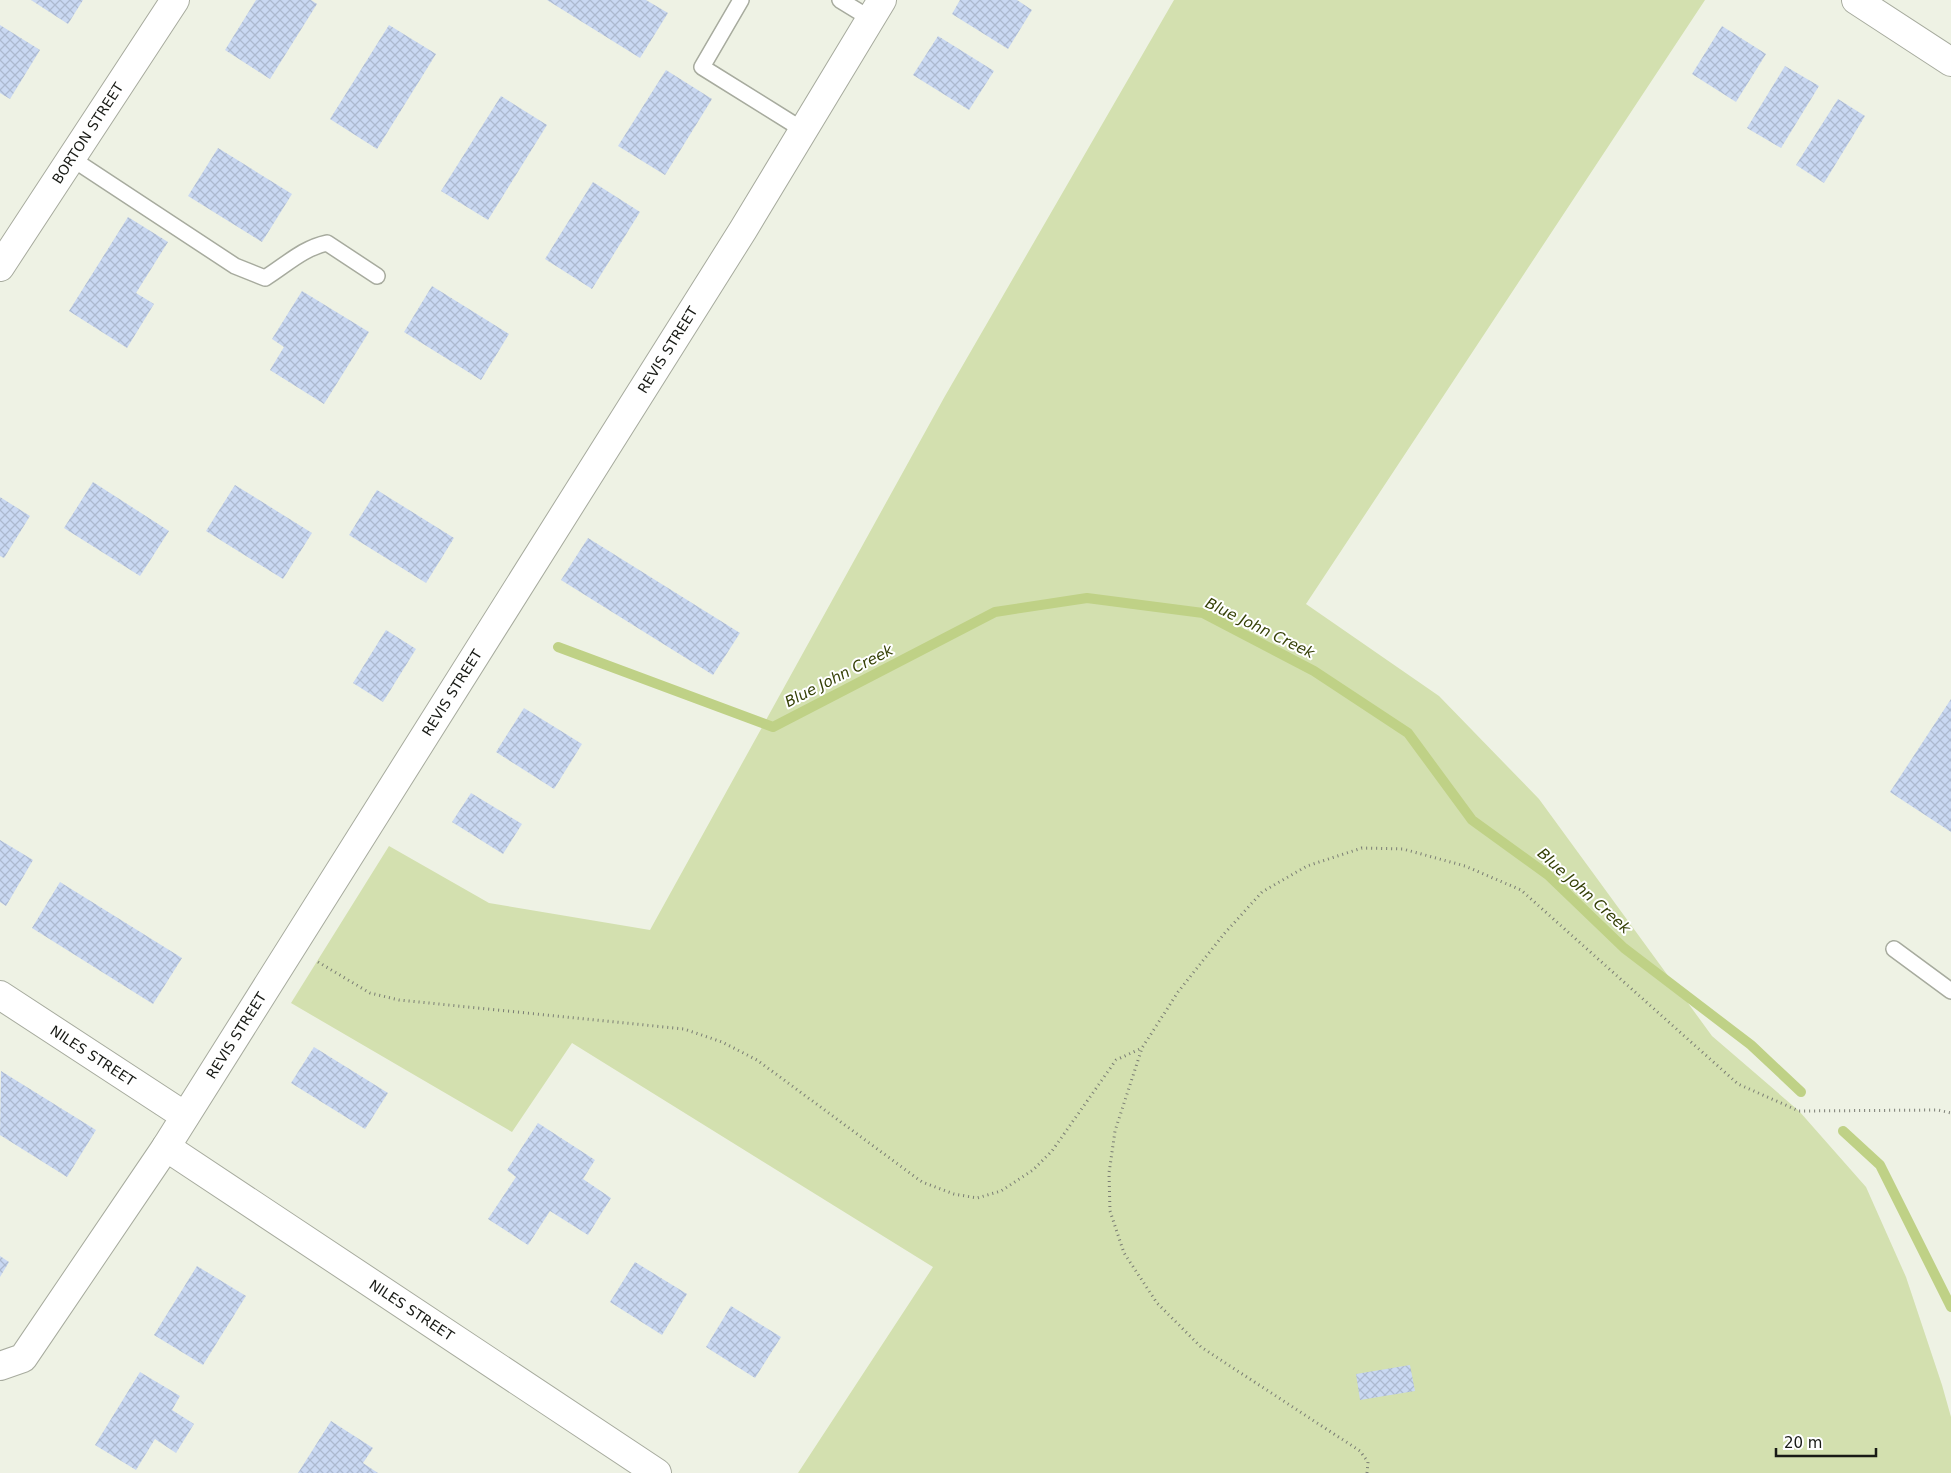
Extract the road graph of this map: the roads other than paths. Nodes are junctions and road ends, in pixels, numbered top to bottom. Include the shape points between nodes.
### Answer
1 (175, 0) edge
2 (741, 0) edge
3 (840, 0) edge
4 (1856, 0) edge
5 (876, 10) edge
6 (1951, 62) edge
7 (803, 130) junction
8 (71, 158) junction
9 (0, 267) edge
10 (377, 276) dead end
11 (1894, 949) dead end
12 (1951, 991) edge
13 (0, 995) edge
14 (185, 1116) junction
15 (166, 1147) junction
16 (0, 1366) edge
17 (657, 1473) edge

1 - 8 street, BORTON STREET
2 - 7 lane via 702,67
3 - 5 lane
4 - 6 street
5 - 7 street, REVIS STREET
7 - 14 street, REVIS STREET
8 - 9 street, BORTON STREET
8 - 10 lane via 235,266 265,278 310,247 327,242
11 - 12 lane
13 - 14 street, NILES STREET
14 - 15 street, REVIS STREET
15 - 16 street, REVIS STREET via 23,1358
15 - 17 street, NILES STREET

